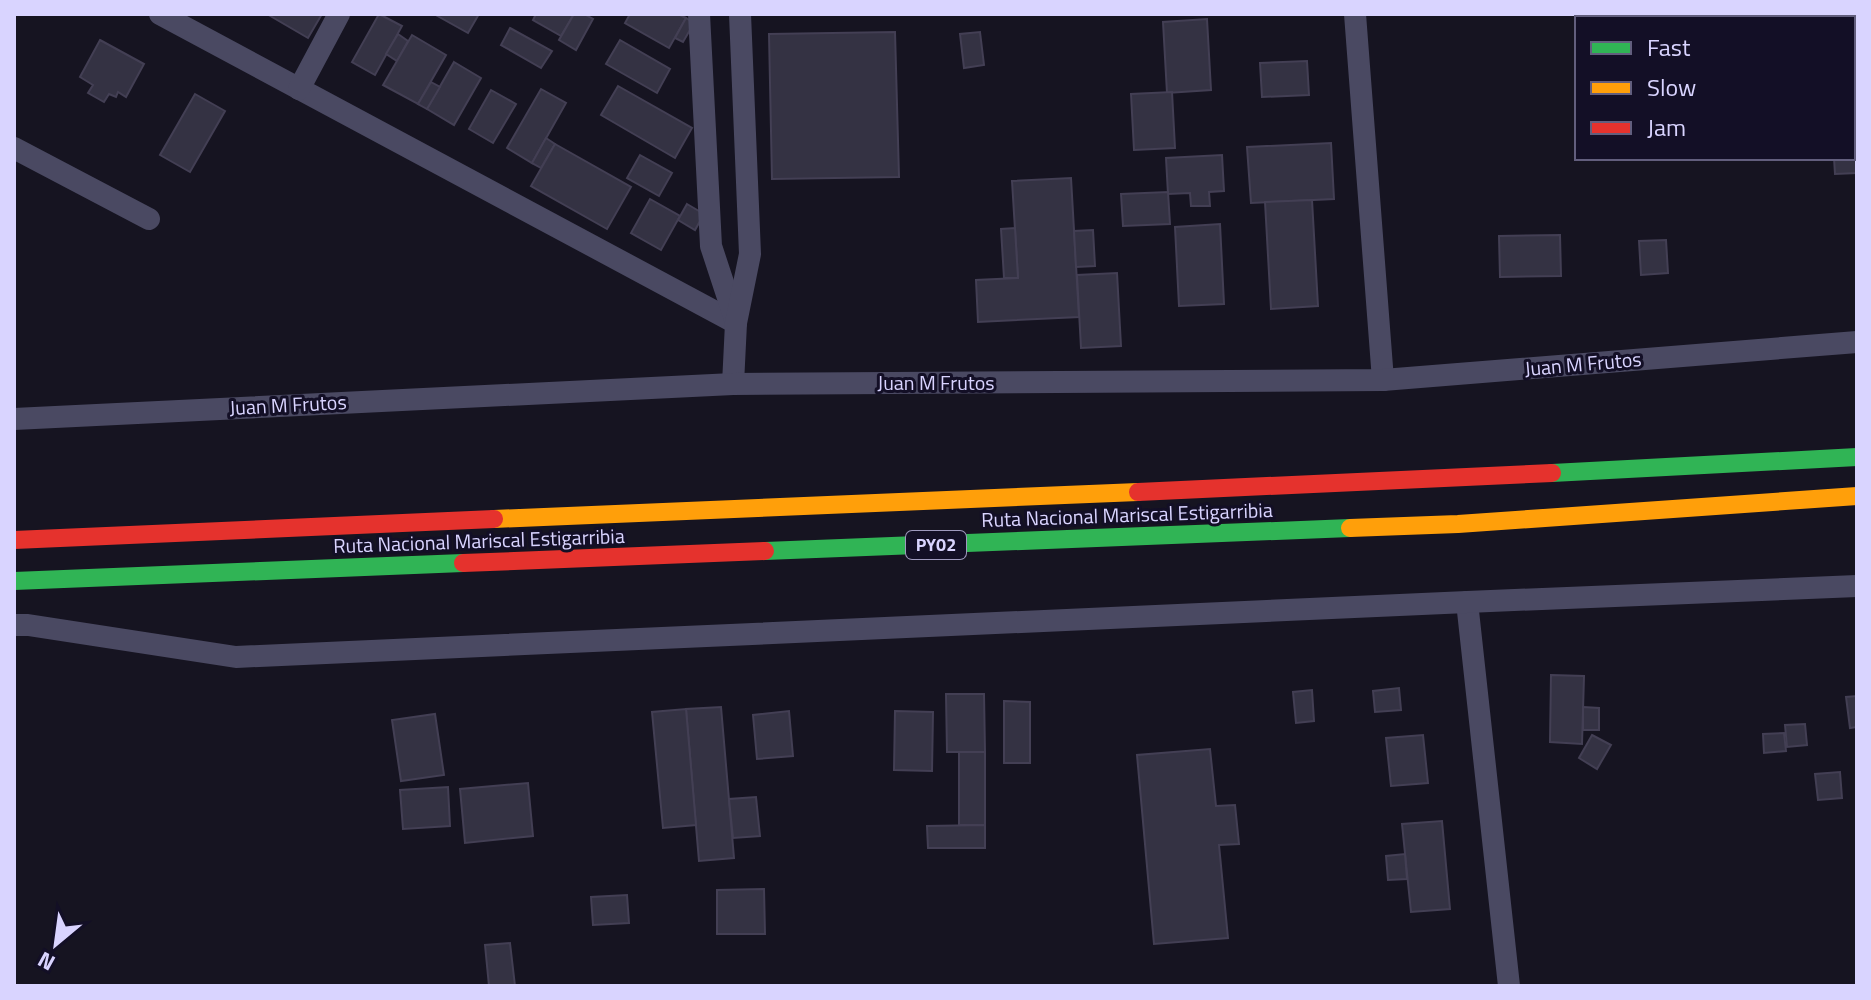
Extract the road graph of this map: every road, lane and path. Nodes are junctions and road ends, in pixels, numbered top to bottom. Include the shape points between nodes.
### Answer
1 (160, 14) edge
2 (339, 14) edge
3 (699, 14) edge
4 (740, 14) edge
5 (1355, 14) edge
6 (299, 89) junction
7 (14, 148) edge
8 (149, 219) dead end
9 (736, 323) junction
10 (1857, 342) edge
11 (1383, 380) junction
12 (733, 384) junction
13 (14, 419) edge
14 (1857, 457) edge
15 (1857, 496) edge
16 (14, 540) edge
17 (14, 581) edge
18 (1857, 586) edge
19 (1467, 602) junction
20 (14, 625) edge
21 (1509, 986) edge

1 - 6 street
2 - 6 street
3 - 9 street via 711,246
4 - 9 street via 750,254
5 - 11 street
6 - 9 street
7 - 8 street
9 - 12 street
10 - 11 street, Juan M Frutos
11 - 12 street, Juan M Frutos
12 - 13 street, Juan M Frutos
14 - 16 highway, Ruta Nacional Mariscal Estigarribia / PY02
15 - 17 highway, Ruta Nacional Mariscal Estigarribia / PY02 via 1442,525
18 - 19 street
19 - 20 street via 236,657
19 - 21 street

